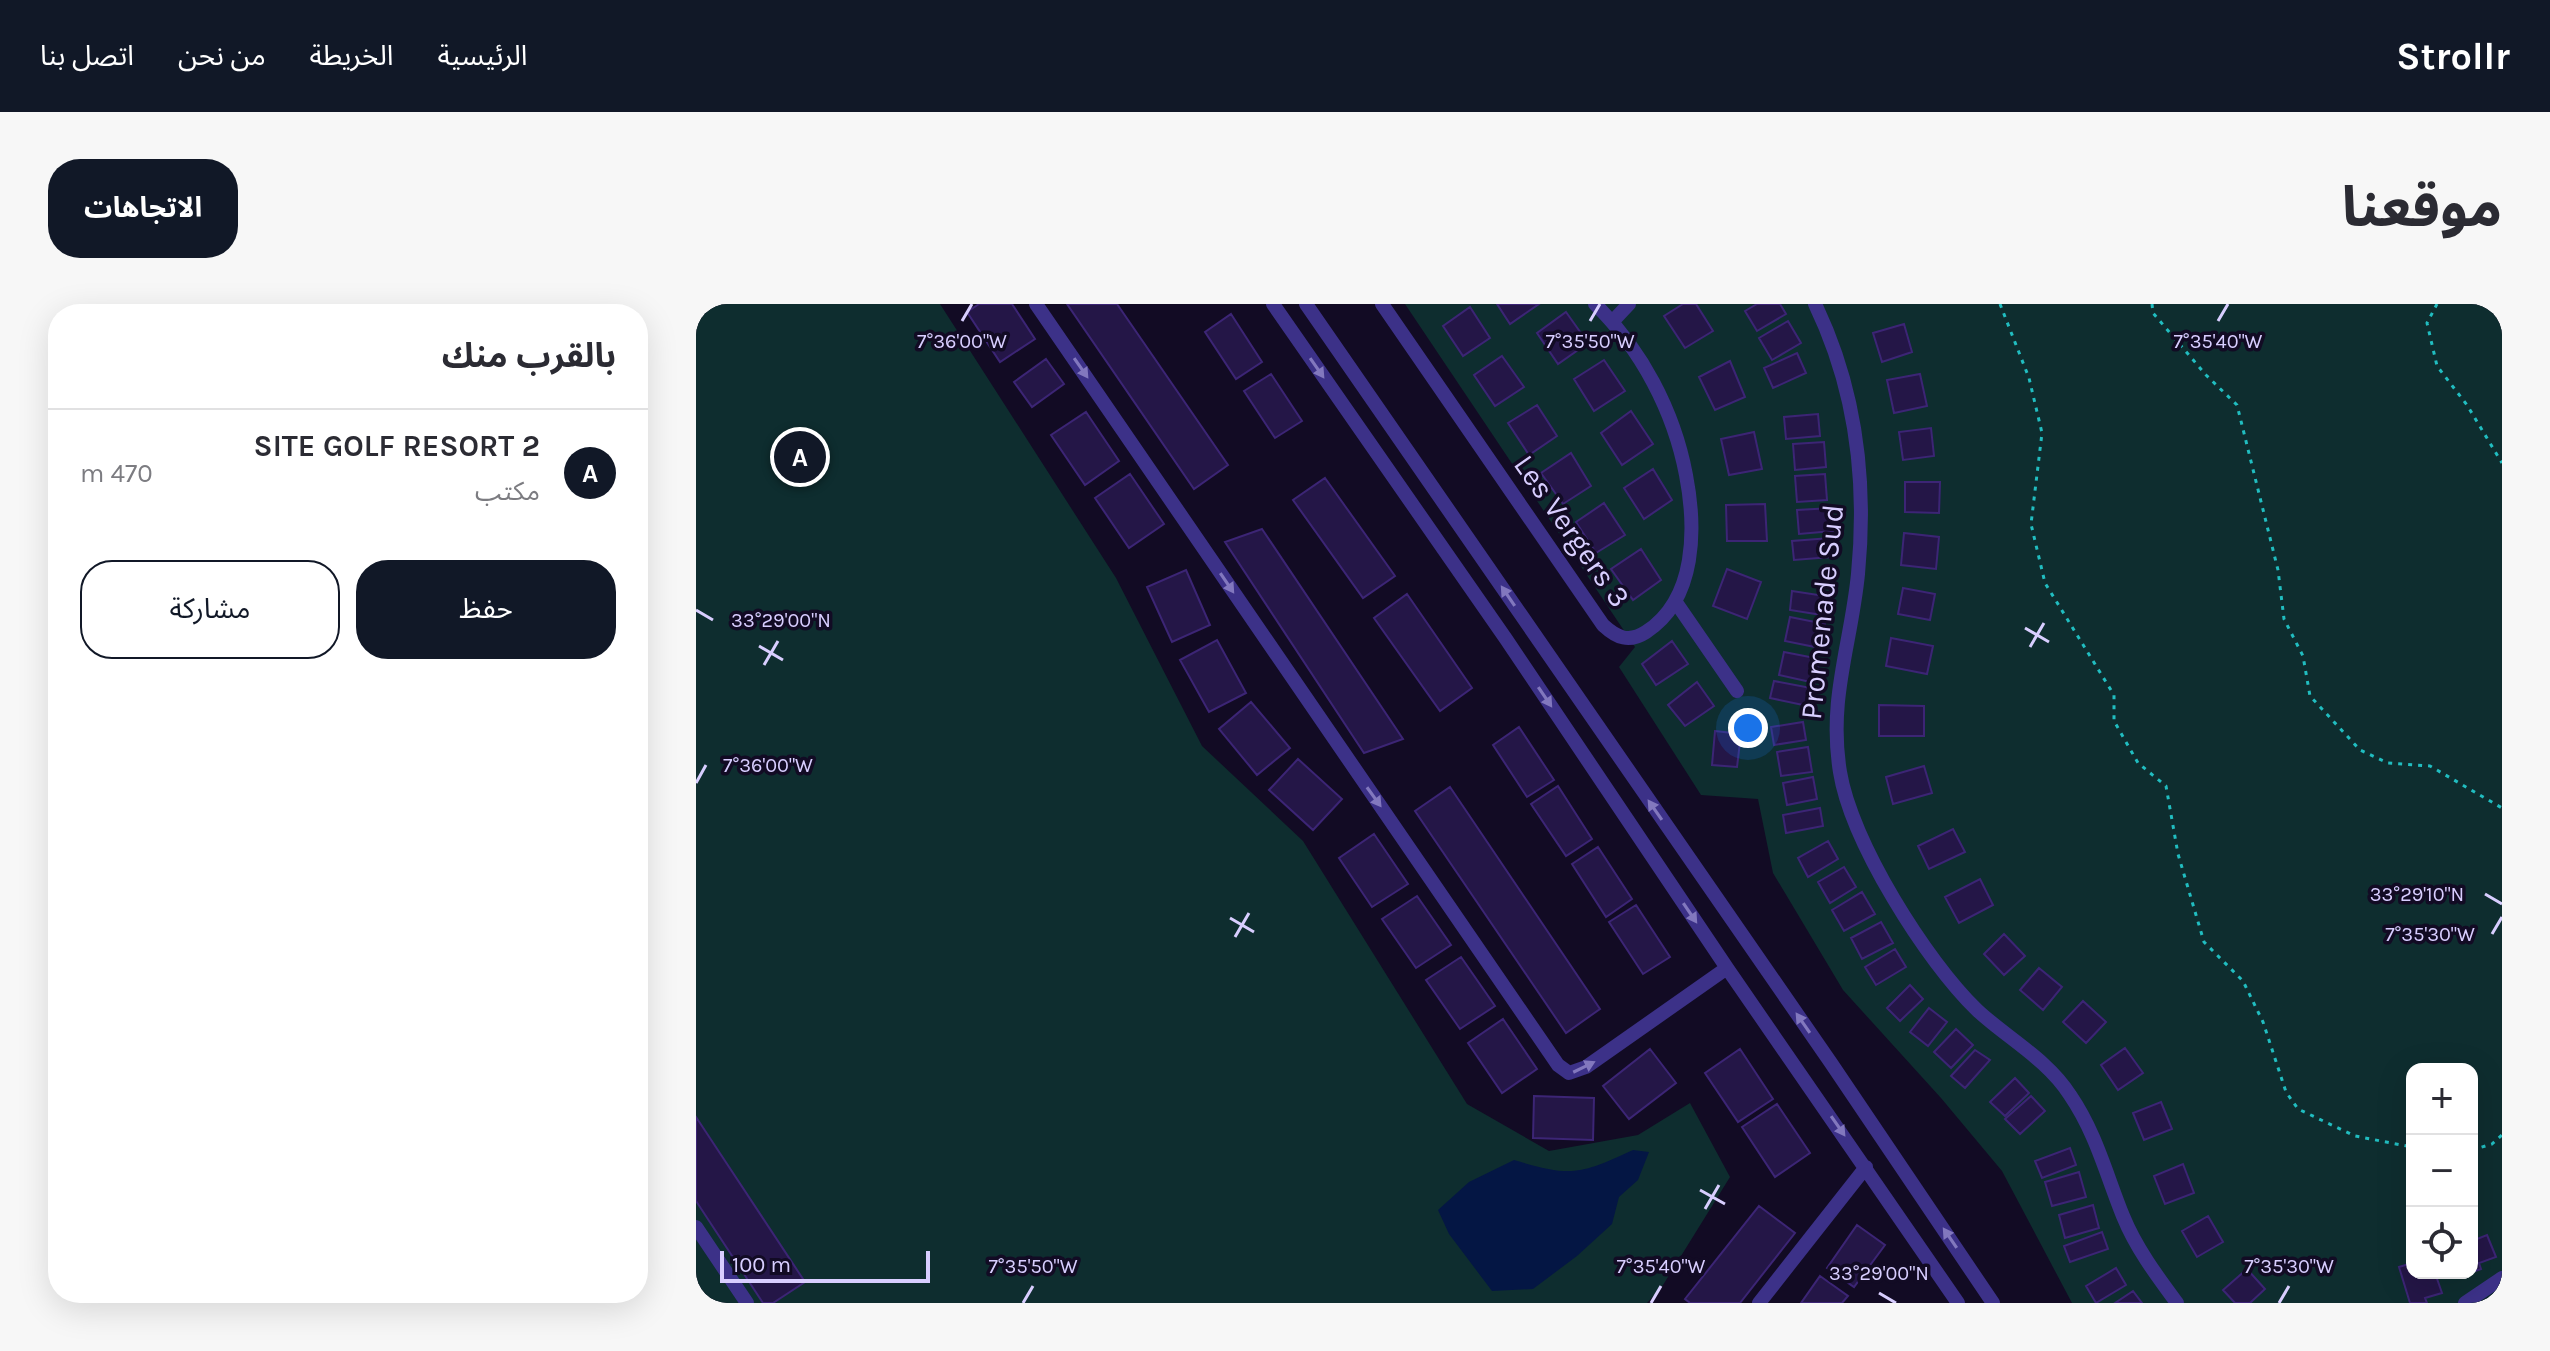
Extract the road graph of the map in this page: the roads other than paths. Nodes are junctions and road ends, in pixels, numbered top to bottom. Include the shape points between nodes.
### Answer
1 (1036, 304) edge
2 (1273, 304) edge
3 (1306, 304) edge
4 (1382, 304) edge
5 (1595, 304) edge
6 (1629, 304) edge
7 (1815, 304) edge
8 (1613, 321) junction
9 (1675, 601) junction
10 (1737, 691) dead end
11 (1727, 968) junction
12 (1866, 1167) junction
13 (696, 1227) edge
14 (2502, 1278) edge
15 (747, 1303) edge
16 (1759, 1303) edge
17 (1958, 1303) edge
18 (1993, 1303) edge
19 (2177, 1303) edge
20 (2465, 1303) edge

1 -> 11 street via 1558,1065 1569,1073 1586,1067
2 -> 11 street
18 -> 3 street
4 - 9 street, Les Vergers 3 via 1603,625 1622,638 1635,637 1660,621
5 - 8 street, Les Vergers 3
6 - 8 street
7 - 19 street, Promenade Sud via 1846,389 1861,483 1858,575 1835,719 1846,798 1874,861 1924,946 1971,1004 2068,1091 2101,1153 2130,1230
8 - 9 street, Les Vergers 3 via 1670,419 1686,473 1691,546
9 - 10 street
11 -> 12 street
12 - 16 street
12 - 17 street
13 - 15 street
14 - 20 street

